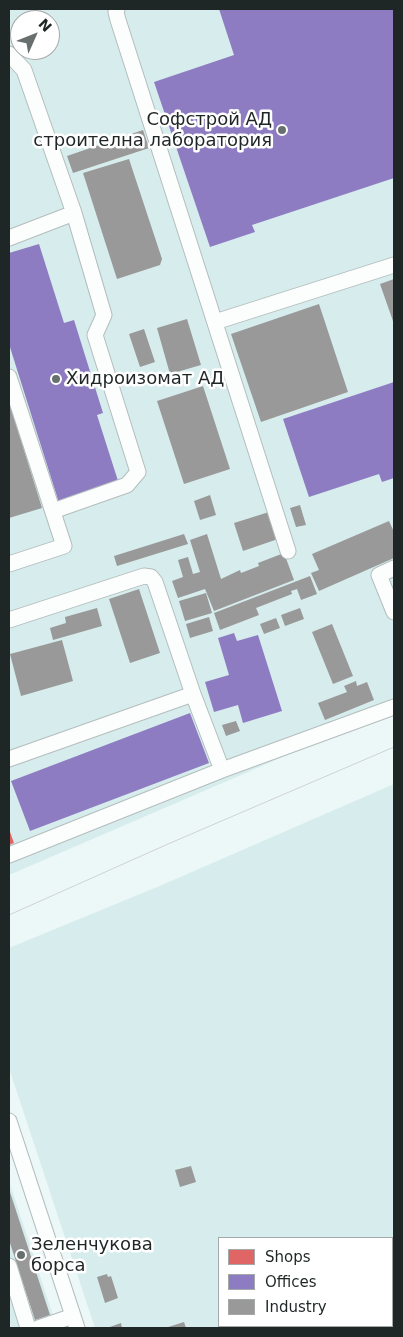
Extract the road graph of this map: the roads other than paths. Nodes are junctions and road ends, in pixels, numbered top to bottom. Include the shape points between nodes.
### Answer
1 (117, 9) edge
2 (9, 54) edge
3 (74, 213) junction
4 (9, 238) edge
5 (394, 265) edge
6 (215, 322) junction
7 (9, 377) edge
8 (53, 511) junction
9 (288, 551) dead end
10 (9, 564) edge
11 (394, 568) edge
12 (394, 612) edge
13 (9, 620) edge
14 (193, 694) junction
15 (394, 707) edge
16 (9, 759) edge
17 (222, 770) junction
18 (9, 855) edge
19 (9, 1120) edge
20 (9, 1266) edge
21 (75, 1322) edge
22 (28, 1328) edge
23 (38, 1328) edge

1 - 6 street
2 - 3 street via 24,70
3 - 4 street
3 - 8 street via 104,315 95,335 138,472 127,485
5 - 6 street
6 - 9 street
7 - 8 street
8 - 10 street via 64,546
11 - 12 street via 379,575
13 - 14 street via 151,576 156,582
14 - 16 street
14 - 17 street
15 - 17 street
17 - 18 street
19 - 21 street
20 - 22 street
21 - 23 street

